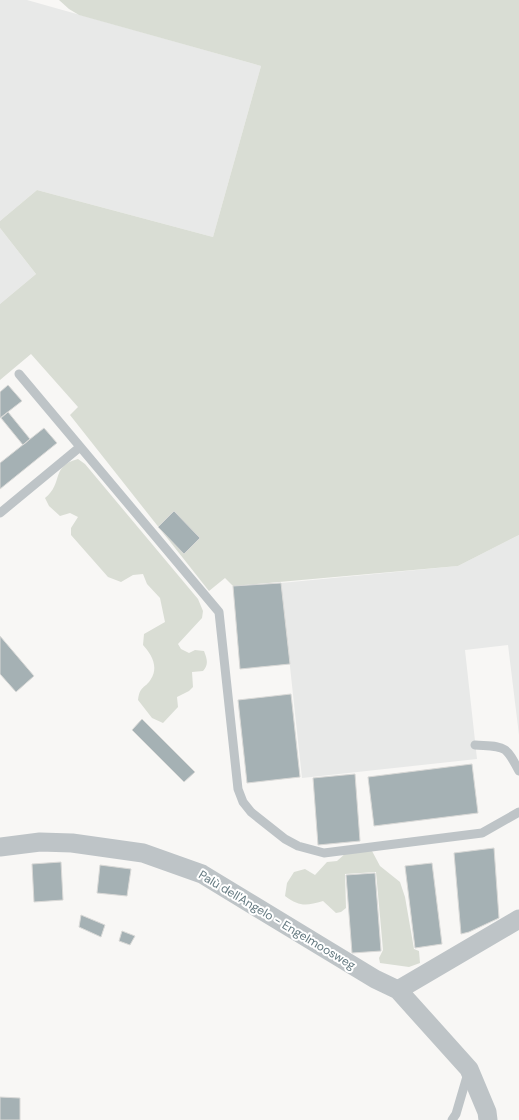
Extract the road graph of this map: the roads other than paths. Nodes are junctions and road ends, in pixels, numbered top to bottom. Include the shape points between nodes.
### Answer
1 (19, 374) dead end
2 (80, 447) junction
3 (0, 513) edge
4 (475, 745) dead end
5 (519, 771) edge
6 (519, 812) edge
7 (0, 847) edge
8 (519, 919) edge
9 (398, 990) junction
10 (469, 1069) junction
11 (452, 1120) edge
12 (488, 1120) edge

1 - 2 lane
2 - 3 lane
2 - 6 lane via 220,612 238,789 243,802 263,823 298,846 324,853 482,833
4 - 5 lane via 505,749
7 - 9 street, Palù dell'Angelo - Engelmoosweg via 40,842 72,843 143,853 202,874 375,979
8 - 9 street
9 - 10 street, Palù dell'Angelo - Engelmoosweg
10 - 11 lane
10 - 12 street, Palù dell'Angelo - Engelmoosweg

